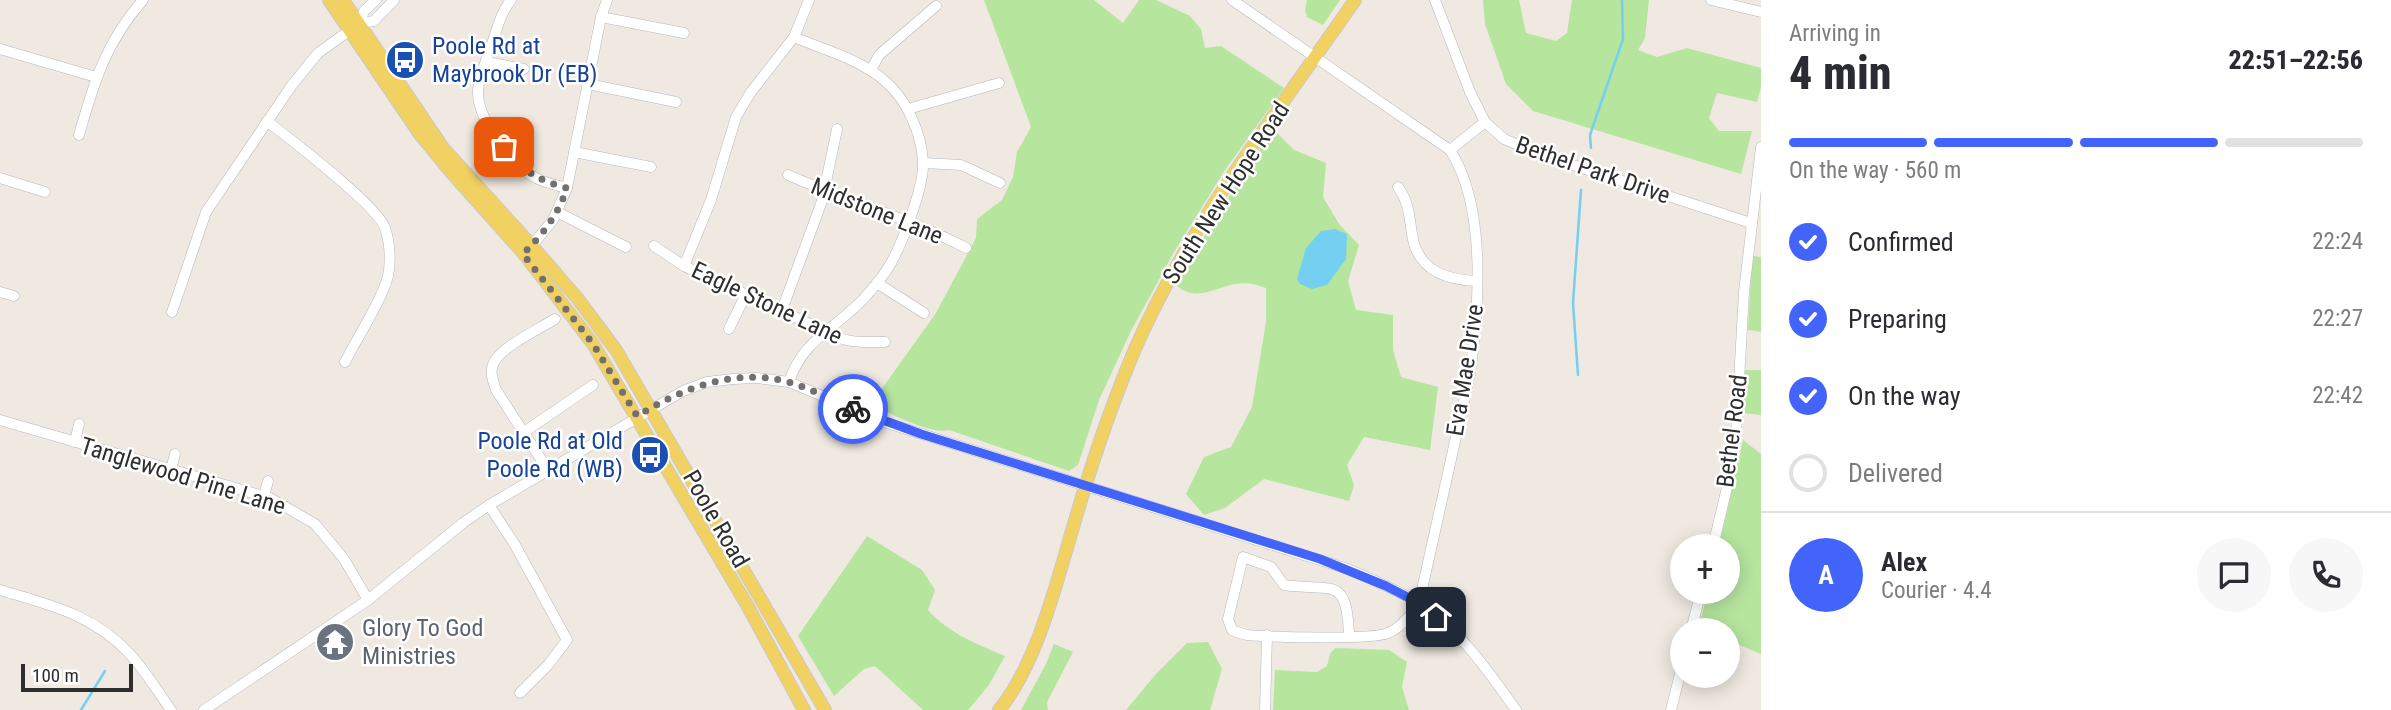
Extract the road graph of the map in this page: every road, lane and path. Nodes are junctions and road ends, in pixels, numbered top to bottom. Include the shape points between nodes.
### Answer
1 (329, 0) edge
2 (343, 0) edge
3 (376, 0) edge
4 (394, 0) edge
5 (512, 0) edge
6 (809, 0) edge
7 (1231, 0) edge
8 (1355, 0) edge
9 (1435, 0) edge
10 (1711, 0) edge
11 (141, 1) edge
12 (603, 1) edge
13 (1248, 4) edge
14 (936, 6) dead end
15 (1761, 12) edge
16 (601, 17) junction
17 (355, 27) junction
18 (684, 33) dead end
19 (794, 37) junction
20 (0, 49) edge
21 (1315, 57) junction
22 (486, 62) junction
23 (524, 69) dead end
24 (871, 70) junction
25 (96, 77) junction
26 (999, 83) dead end
27 (588, 84) junction
28 (676, 102) dead end
29 (908, 109) junction
30 (267, 121) junction
31 (1485, 122) junction
32 (837, 129) dead end
33 (79, 135) dead end
34 (1761, 147) edge
35 (1450, 150) junction
36 (574, 152) junction
37 (924, 163) junction
38 (651, 167) dead end
39 (788, 176) dead end
40 (0, 178) edge
41 (1000, 183) dead end
42 (1398, 187) dead end
43 (567, 188) junction
44 (824, 191) junction
45 (45, 192) dead end
46 (557, 212) junction
47 (908, 221) junction
48 (1751, 223) junction
49 (654, 246) dead end
50 (625, 247) dead end
51 (966, 248) dead end
52 (528, 250) junction
53 (684, 266) junction
54 (1477, 281) junction
55 (877, 283) junction
56 (0, 292) edge
57 (746, 294) junction
58 (13, 296) dead end
59 (782, 310) junction
60 (172, 312) dead end
61 (924, 313) dead end
62 (555, 319) dead end
63 (729, 329) dead end
64 (825, 331) junction
65 (885, 342) dead end
66 (345, 362) dead end
67 (789, 382) junction
68 (593, 386) dead end
69 (651, 407) junction
70 (637, 416) junction
71 (0, 420) edge
72 (79, 424) dead end
73 (524, 432) junction
74 (75, 442) junction
75 (175, 454) dead end
76 (171, 469) junction
77 (548, 470) junction
78 (268, 481) dead end
79 (1085, 487) junction
80 (264, 496) junction
81 (489, 505) junction
82 (1716, 534) edge
83 (0, 590) edge
84 (368, 600) junction
85 (1419, 603) junction
86 (1267, 635) junction
87 (1349, 636) junction
88 (1676, 688) edge
89 (520, 693) dead end
90 (171, 710) edge
91 (204, 710) edge
92 (804, 710) edge
93 (825, 710) edge
94 (999, 710) edge
95 (1265, 710) edge
96 (1516, 710) edge
97 (1671, 710) edge

1 - 17 main road, Poole Road
2 - 17 main road, Poole Road
3 - 17 street
4 - 17 street via 374,21
5 - 22 street via 501,17
6 - 19 street
7 - 13 street, Eva Mae Drive
8 - 21 main road, South New Hope Road
9 - 31 street, Bethel Park Drive
10 - 15 street
11 - 25 street via 106,53
12 - 16 street
13 - 21 street, Eva Mae Drive
14 - 24 street via 879,55
16 - 18 street
16 - 27 street
17 - 30 street via 318,53
17 - 52 main road, Poole Road via 419,133 456,178
19 - 24 street
19 - 53 street via 736,117 711,200
20 - 25 street
21 - 35 street, Eva Mae Drive
21 - 79 main road, South New Hope Road via 1213,205 1155,305
22 - 23 street
22 - 43 street via 478,91 487,126 524,170
24 - 29 street
25 - 33 street
26 - 29 street
27 - 28 street
27 - 36 street
29 - 37 street
30 - 60 street via 206,212
30 - 66 street via 356,195 385,227 388,276
31 - 35 street
31 - 48 street, Bethel Park Drive via 1504,139 1539,154
32 - 44 street
34 - 48 street, Bethel Road
35 - 54 street, Eva Mae Drive via 1463,172 1470,203
36 - 38 street
36 - 43 street
37 - 41 street via 961,165
37 - 47 street
39 - 44 street, Midstone Lane
40 - 45 street
42 - 54 street via 1406,198 1416,249 1426,264 1450,279
43 - 46 street
44 - 47 street, Midstone Lane
44 - 59 street
46 - 50 street
46 - 52 street
47 - 51 street, Midstone Lane
47 - 55 street via 897,251
48 - 82 street, Bethel Road via 1736,434
49 - 53 street, Eagle Stone Lane
52 - 69 main road, Poole Road via 578,299
52 - 70 main road, Poole Road
53 - 57 street, Eagle Stone Lane
54 - 85 street, Eva Mae Drive via 1470,374
55 - 61 street
55 - 64 street
56 - 58 street
57 - 59 street, Eagle Stone Lane
57 - 63 street
59 - 64 street, Eagle Stone Lane
62 - 73 street via 503,352 494,363 491,376 496,390
64 - 65 street, Eagle Stone Lane via 845,342
64 - 67 street via 801,354
67 - 69 street via 755,378 707,382
67 - 79 street via 884,422
68 - 73 street
69 - 70 street
69 - 93 main road, Poole Road
70 - 77 street
70 - 92 main road, Poole Road
71 - 74 street, Tanglewood Pine Lane
72 - 74 street
73 - 77 street
74 - 76 street, Tanglewood Pine Lane
75 - 76 street
76 - 80 street, Tanglewood Pine Lane
77 - 81 street
78 - 80 street
79 - 85 street via 1320,559
79 - 94 main road, South New Hope Road via 1040,630
80 - 84 street, Tanglewood Pine Lane via 315,524 344,559
81 - 84 street
81 - 89 street via 567,640
83 - 90 street via 61,608 110,635 131,655
84 - 91 street
85 - 87 street via 1392,632
85 - 96 street via 1477,656
86 - 87 street
86 - 87 street via 1232,630 1228,619 1244,557 1270,567 1284,586 1328,587 1341,594 1348,608
86 - 95 street
88 - 97 street

